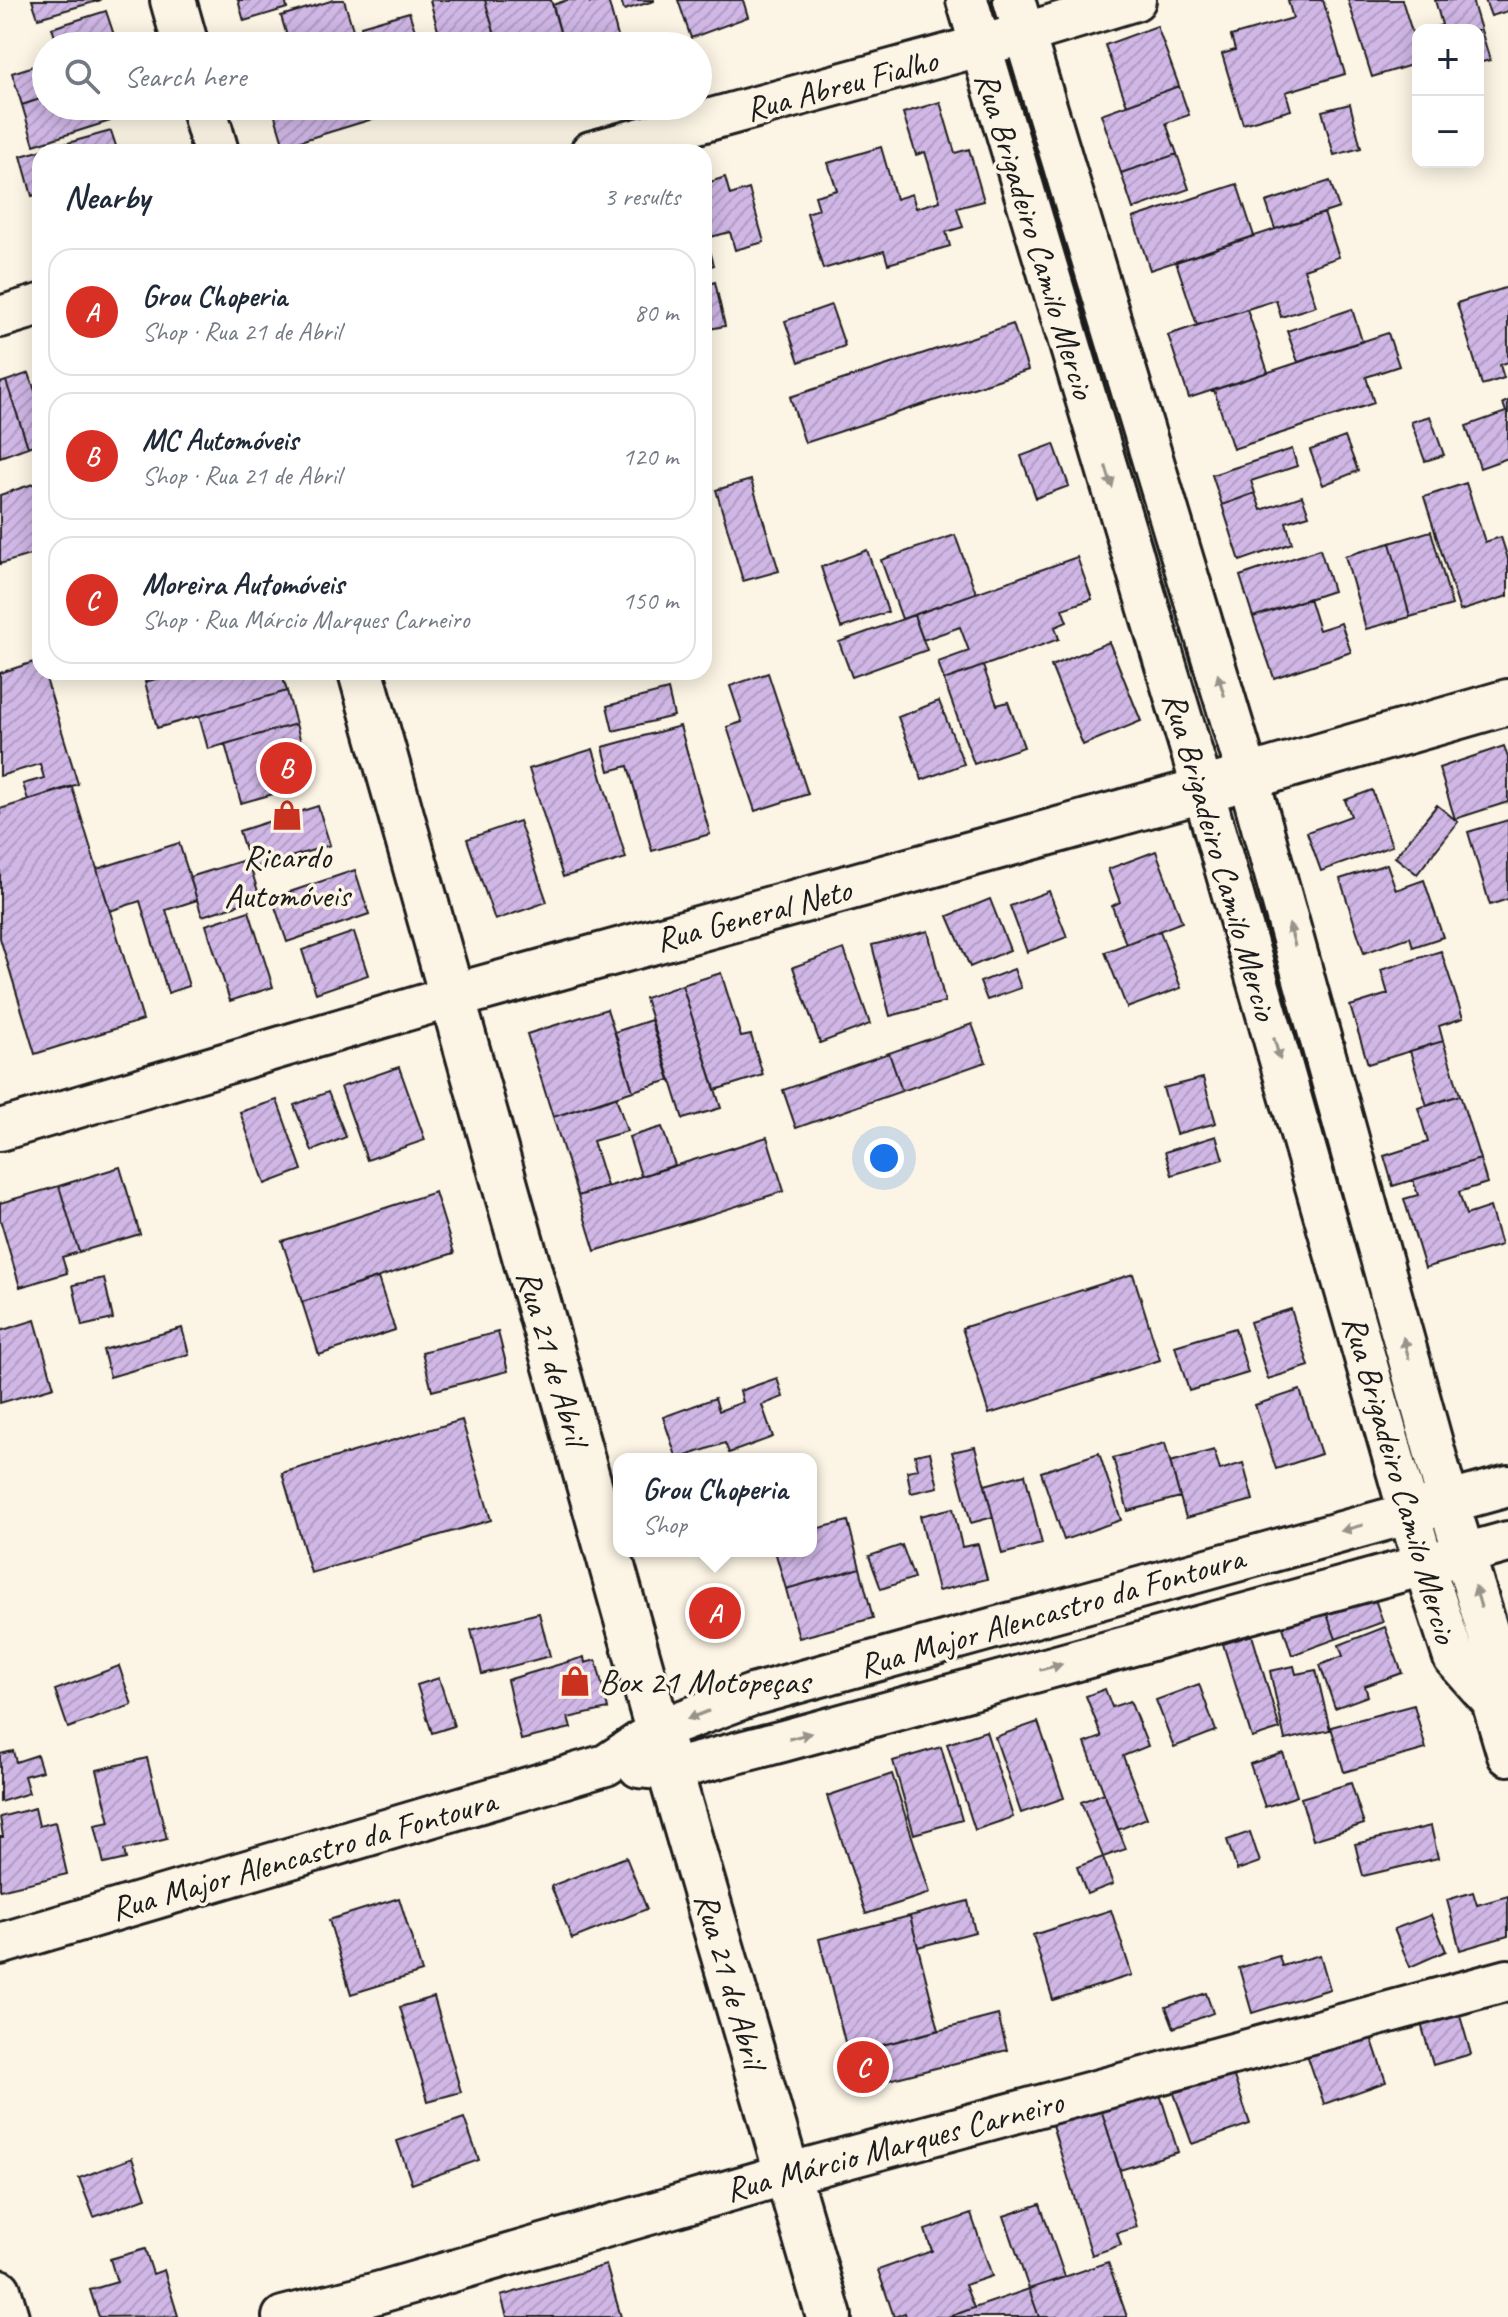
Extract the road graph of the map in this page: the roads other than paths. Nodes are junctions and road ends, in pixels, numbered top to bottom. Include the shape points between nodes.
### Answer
1 (173, 0) edge
2 (967, 0) edge
3 (1135, 0) edge
4 (1018, 17) edge
5 (182, 32) edge
6 (980, 46) junction
7 (712, 119) edge
8 (207, 120) edge
9 (708, 120) edge
10 (214, 144) edge
11 (620, 144) edge
12 (32, 307) edge
13 (0, 317) edge
14 (1137, 409) junction
15 (1092, 420) junction
16 (363, 680) edge
17 (1508, 702) edge
18 (1248, 776) junction
19 (1203, 790) junction
20 (451, 997) junction
21 (1338, 1104) junction
22 (1296, 1115) junction
23 (0, 1130) edge
24 (1508, 1486) edge
25 (1448, 1501) junction
26 (1409, 1512) junction
27 (1508, 1542) edge
28 (1466, 1553) junction
29 (1424, 1565) junction
30 (1492, 1701) junction
31 (664, 1750) junction
32 (1508, 1755) edge
33 (0, 1944) edge
34 (1508, 1980) edge
35 (787, 2174) junction
36 (0, 2290) edge
37 (8, 2317) edge
38 (283, 2317) edge
39 (829, 2317) edge

1 - 5 street
2 - 6 street, Rua Brigadeiro Camilo Mercio
3 - 4 street, Rua Abreu Fialho
4 - 6 street, Rua Abreu Fialho
4 - 14 street, Rua Brigadeiro Camilo Mercio
6 - 7 street, Rua Abreu Fialho
6 - 15 street, Rua Brigadeiro Camilo Mercio
8 - 10 street
9 - 11 street, Rua Abreu Fialho
12 - 13 street
14 - 15 street
18 -> 14 street, Rua Brigadeiro Camilo Mercio
15 -> 19 street, Rua Brigadeiro Camilo Mercio
16 - 20 street, Rua 21 de Abril
17 - 18 street, Rua General Neto
18 - 19 street, Rua General Neto
21 -> 18 street, Rua Brigadeiro Camilo Mercio
19 - 20 street, Rua General Neto
19 -> 22 street, Rua Brigadeiro Camilo Mercio
20 - 23 street, Rua General Neto
20 - 31 street, Rua 21 de Abril
21 - 22 street
25 -> 21 street, Rua Brigadeiro Camilo Mercio
22 - 26 street, Rua Brigadeiro Camilo Mercio
24 - 25 street, Rua Major Alencastro da Fontoura
25 - 26 street, Rua Major Alencastro da Fontoura
25 - 28 street, Rua Brigadeiro Camilo Mercio
26 - 29 street, Rua Brigadeiro Camilo Mercio
26 -> 31 street, Rua Major Alencastro da Fontoura via 752,1695
27 - 28 street, Rua Major Alencastro da Fontoura
28 - 29 street, Rua Major Alencastro da Fontoura
30 -> 28 street, Rua Brigadeiro Camilo Mercio via 1493,1649
29 - 30 street, Rua Brigadeiro Camilo Mercio via 1454,1658
31 -> 29 street, Rua Major Alencastro da Fontoura
30 - 32 street, Rua Brigadeiro Camilo Mercio
31 - 33 street, Rua Major Alencastro da Fontoura
31 - 35 street, Rua 21 de Abril
34 - 35 street, Rua Márcio Marques Carneiro
35 - 38 street, Rua Márcio Marques Carneiro
35 - 39 street, Rua 21 de Abril
36 - 37 street

